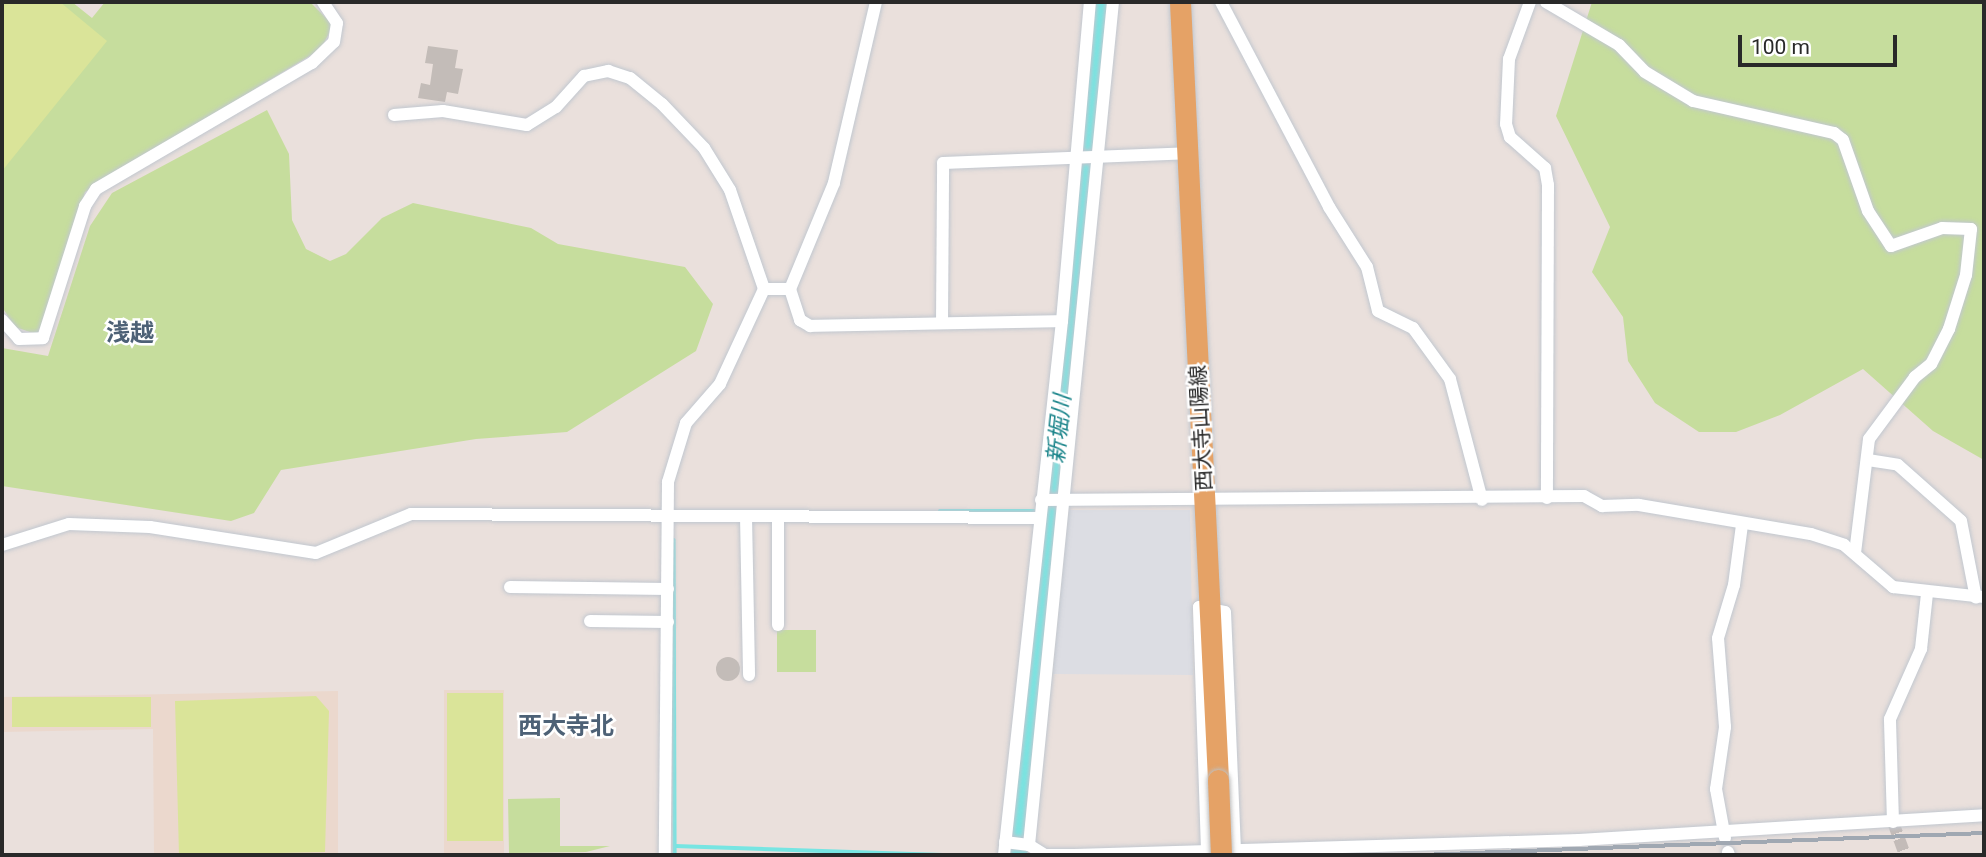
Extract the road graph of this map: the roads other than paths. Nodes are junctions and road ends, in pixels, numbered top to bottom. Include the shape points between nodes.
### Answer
1 (323, 2) edge
2 (876, 2) edge
3 (1090, 2) edge
4 (1112, 2) edge
5 (1180, 2) edge
6 (1221, 2) edge
7 (1530, 2) edge
8 (1546, 2) edge
9 (394, 115) dead end
10 (1187, 153) junction
11 (1077, 154) junction
12 (1096, 155) junction
13 (1078, 243) junction
14 (764, 289) junction
15 (790, 289) junction
16 (2, 320) edge
17 (1062, 321) junction
18 (942, 323) junction
19 (1868, 460) junction
20 (1547, 498) junction
21 (1205, 500) junction
22 (1482, 500) junction
23 (1053, 501) junction
24 (668, 516) junction
25 (746, 516) junction
26 (778, 517) junction
27 (1040, 518) junction
28 (1742, 525) junction
29 (2, 545) edge
30 (1855, 553) junction
31 (1035, 580) junction
32 (1055, 582) junction
33 (510, 587) dead end
34 (668, 589) junction
35 (1927, 594) junction
36 (1980, 597) edge
37 (1209, 607) junction
38 (590, 621) dead end
39 (668, 622) junction
40 (778, 625) dead end
41 (749, 675) dead end
42 (1011, 803) junction
43 (1030, 804) junction
44 (1984, 815) edge
45 (1893, 822) junction
46 (1725, 833) junction
47 (1027, 845) junction
48 (1006, 847) edge
49 (1221, 851) edge
50 (664, 855) edge

1 - 16 street via 337,23 334,43 312,63 96,190 85,206 43,338 19,339
2 - 15 street via 834,183
3 - 11 street
4 - 12 street
5 - 10 main road, 西大寺山陽線
6 - 22 street via 1329,207 1367,267 1378,311 1413,328 1450,379
7 - 20 street via 1509,59 1506,124 1510,136 1545,168 1548,185
8 - 19 street via 1619,45 1645,72 1693,102 1834,133 1846,147 1868,211 1891,246 1942,228 1971,229 1966,275 1949,329 1930,364 1881,419 1869,439
9 - 14 street via 443,111 518,127 555,107 583,76 608,71 630,78 704,148 730,190
10 - 12 street
10 - 21 main road, 西大寺山陽線
11 - 12 street
11 - 13 street
11 - 18 street via 943,163
12 - 13 street
13 - 17 street
13 - 23 street
14 - 15 street
14 - 24 street via 720,384 687,423 677,444 668,482
15 - 18 street via 800,320 810,326
17 - 18 street
17 - 23 street
19 - 30 street
19 - 36 street via 1898,465 1961,521
20 - 22 street
20 - 28 street via 1584,496 1602,506 1639,505
21 - 22 street
21 - 23 street
21 - 37 main road, 西大寺山陽線
23 - 27 street
23 - 32 street
24 - 25 street
24 - 29 street via 411,514 316,553 150,527 69,524
24 - 34 street
25 - 26 street
25 - 41 street
26 - 27 street
26 - 40 street
27 - 31 street
28 - 30 street via 1811,534
28 - 46 street via 1734,585 1718,638 1725,727 1716,789
30 - 35 street via 1893,587
31 - 32 street
31 - 42 street
32 - 43 street
33 - 34 street
34 - 39 street
35 - 36 street
35 - 45 street via 1921,649 1890,719
37 - 49 main road, 西大寺山陽線, bridge
37 - 49 street via 1196,612
37 - 49 street via 1225,612
38 - 39 street
39 - 50 street
42 - 43 street
42 - 48 street
43 - 47 street
44 - 45 street
45 - 46 street
46 - 49 street
47 - 48 street
47 - 49 street via 1045,855

